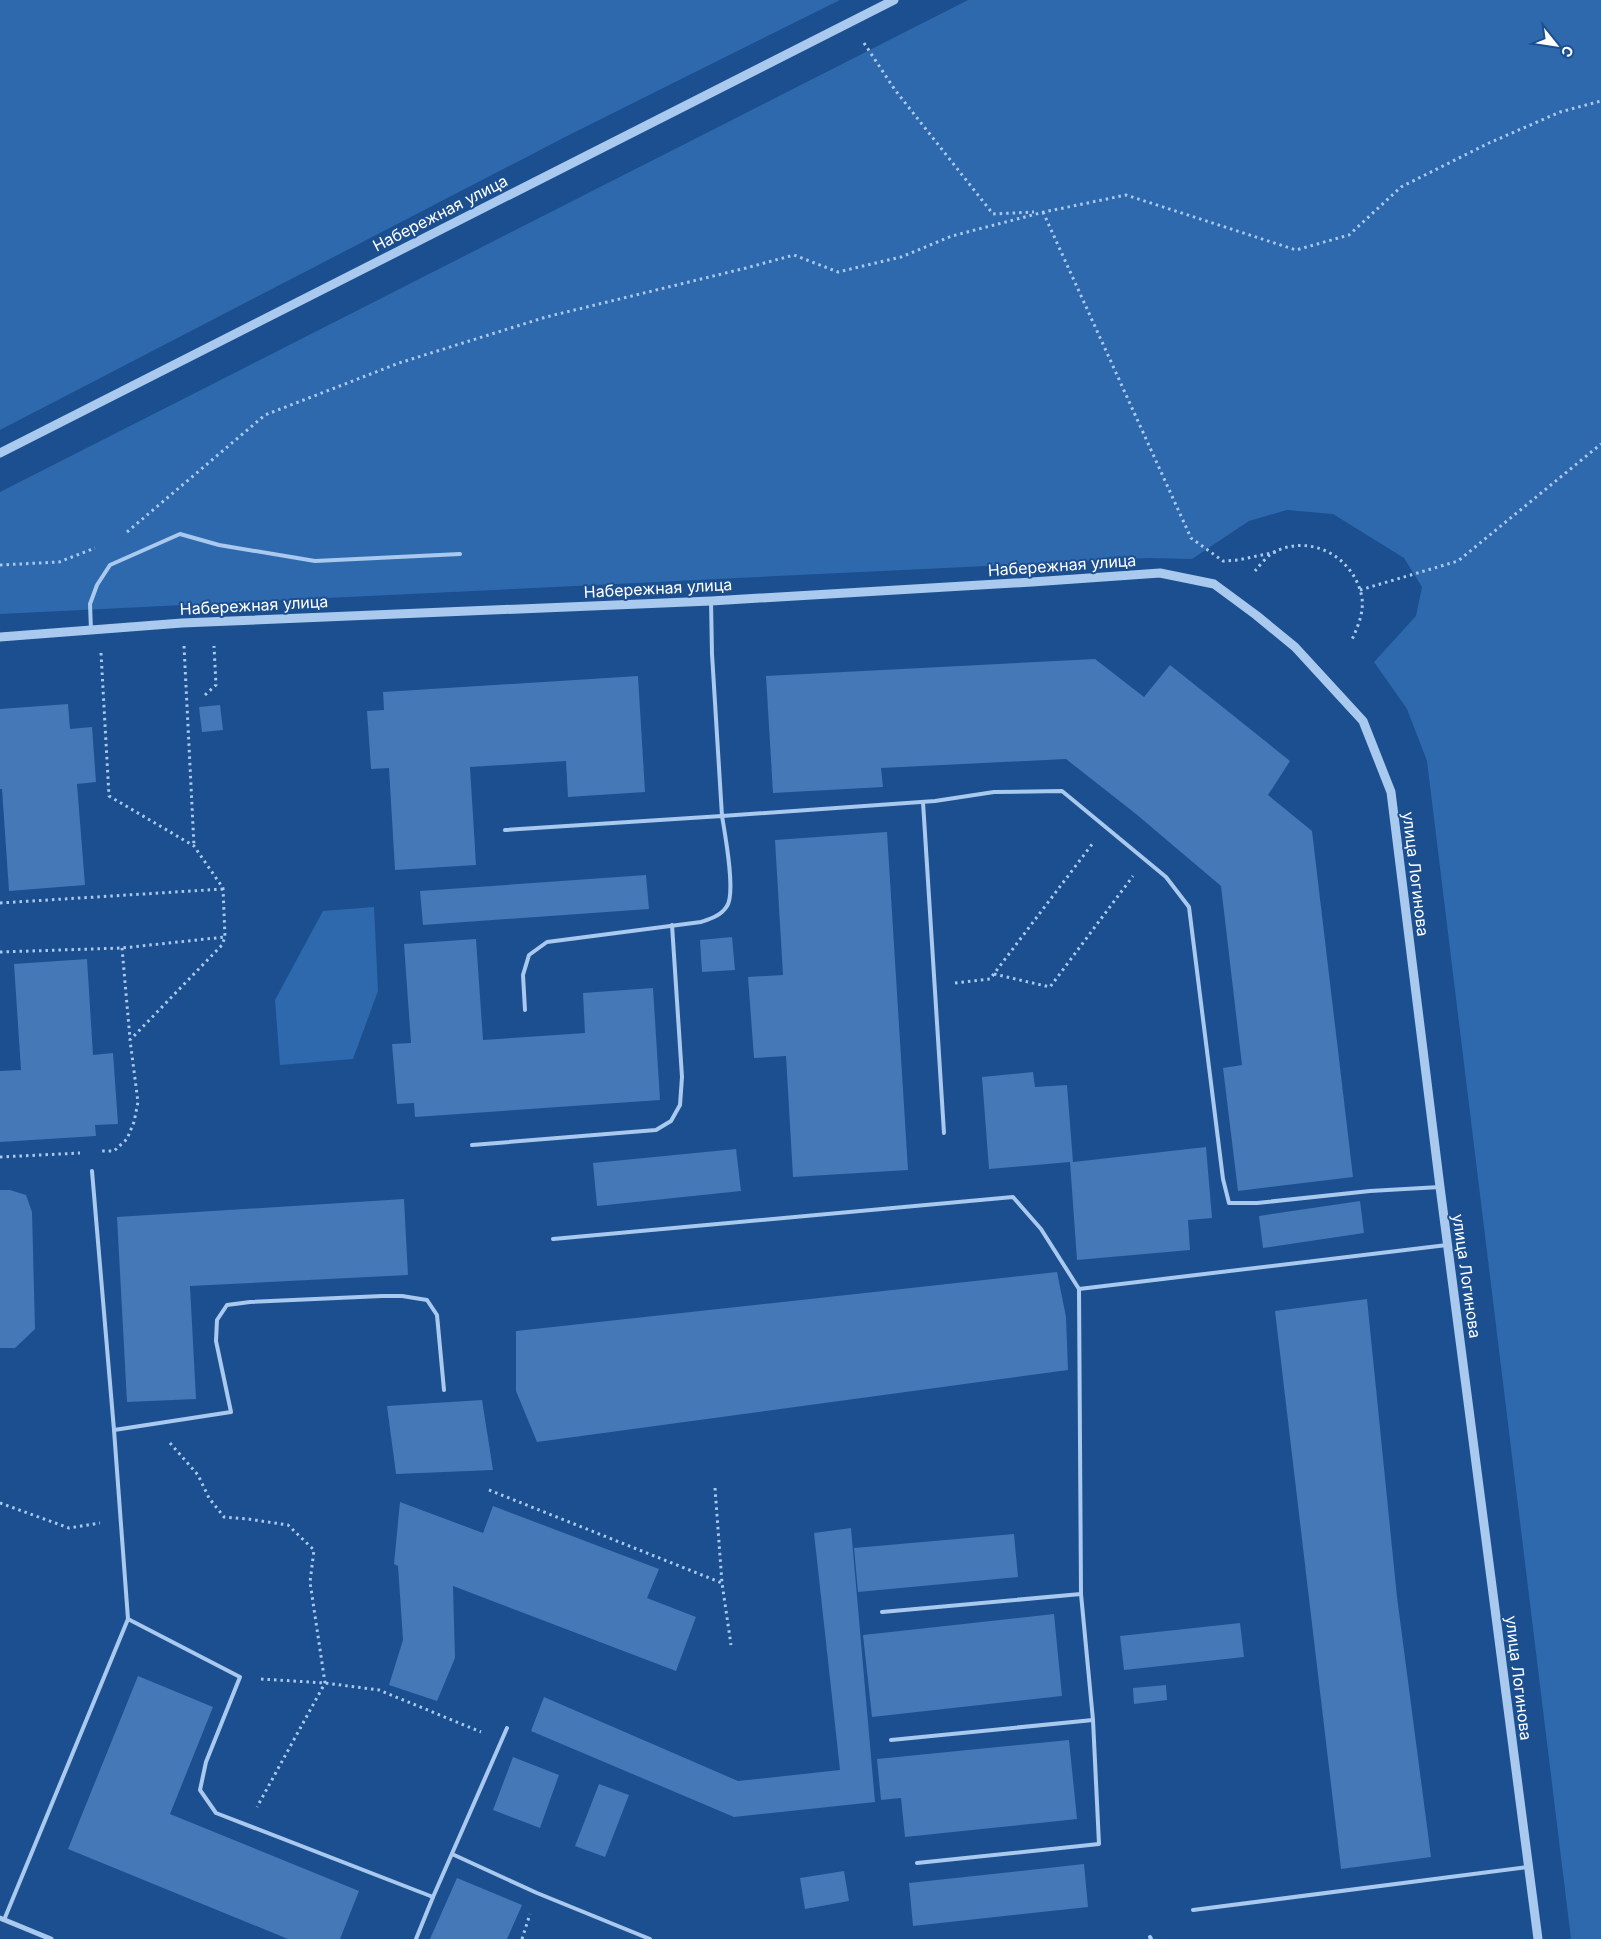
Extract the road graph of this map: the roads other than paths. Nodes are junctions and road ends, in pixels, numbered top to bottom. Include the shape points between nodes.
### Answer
1 (894, 0) edge
2 (0, 453) edge
3 (460, 554) dead end
4 (711, 601) junction
5 (96, 630) junction
6 (0, 637) edge
7 (1295, 648) joint
8 (923, 802) junction
9 (722, 816) junction
10 (505, 830) dead end
11 (672, 925) junction
12 (525, 1010) dead end
13 (944, 1133) dead end
14 (472, 1145) dead end
15 (92, 1171) dead end
16 (1440, 1187) junction
17 (553, 1239) dead end
18 (1448, 1244) junction
19 (1080, 1289) junction
20 (444, 1390) dead end
21 (114, 1430) junction
22 (1081, 1594) junction
23 (882, 1612) dead end
24 (128, 1619) junction
25 (1093, 1720) junction
26 (507, 1728) dead end
27 (891, 1740) dead end
28 (452, 1854) junction
29 (916, 1863) dead end
30 (1528, 1867) junction
31 (432, 1897) junction
32 (1192, 1910) dead end
33 (2, 1919) edge
34 (51, 1939) edge
35 (416, 1939) edge
36 (650, 1939) edge
37 (1538, 1939) edge

1 - 2 street, Набережная улица
3 - 5 lane via 316,562 219,545 180,534 110,565 97,584 90,604
4 - 5 street, Набережная улица via 182,623
4 - 7 street, Набережная улица via 1160,573 1214,584
4 - 9 lane
5 - 6 street, Набережная улица
7 - 16 street, улица Логинова via 1363,721 1391,792
8 - 9 lane
8 - 13 lane
8 - 16 lane via 994,792 1062,791 1166,877 1189,907 1223,1179 1229,1203
9 - 10 lane
9 - 11 lane via 731,890 728,906 717,916 701,922
11 - 12 lane via 547,942 529,955 523,975
11 - 14 lane via 682,1077 680,1105 671,1121 656,1130
15 - 21 lane
16 - 18 street, улица Логинова
17 - 19 lane via 1013,1197 1041,1229
18 - 19 lane
18 - 30 street, улица Логинова
19 - 22 lane
20 - 21 lane via 437,1315 427,1300 382,1296 250,1302 227,1305 216,1320 216,1341 231,1412
21 - 24 lane
22 - 23 lane
22 - 25 lane
24 - 31 lane via 240,1677 206,1762 200,1790 216,1813
24 - 33 lane
25 - 27 lane
25 - 29 lane via 1098,1844
26 - 28 lane
28 - 31 lane
28 - 36 lane
30 - 32 lane
30 - 37 street, улица Логинова
31 - 35 lane
33 - 34 street

